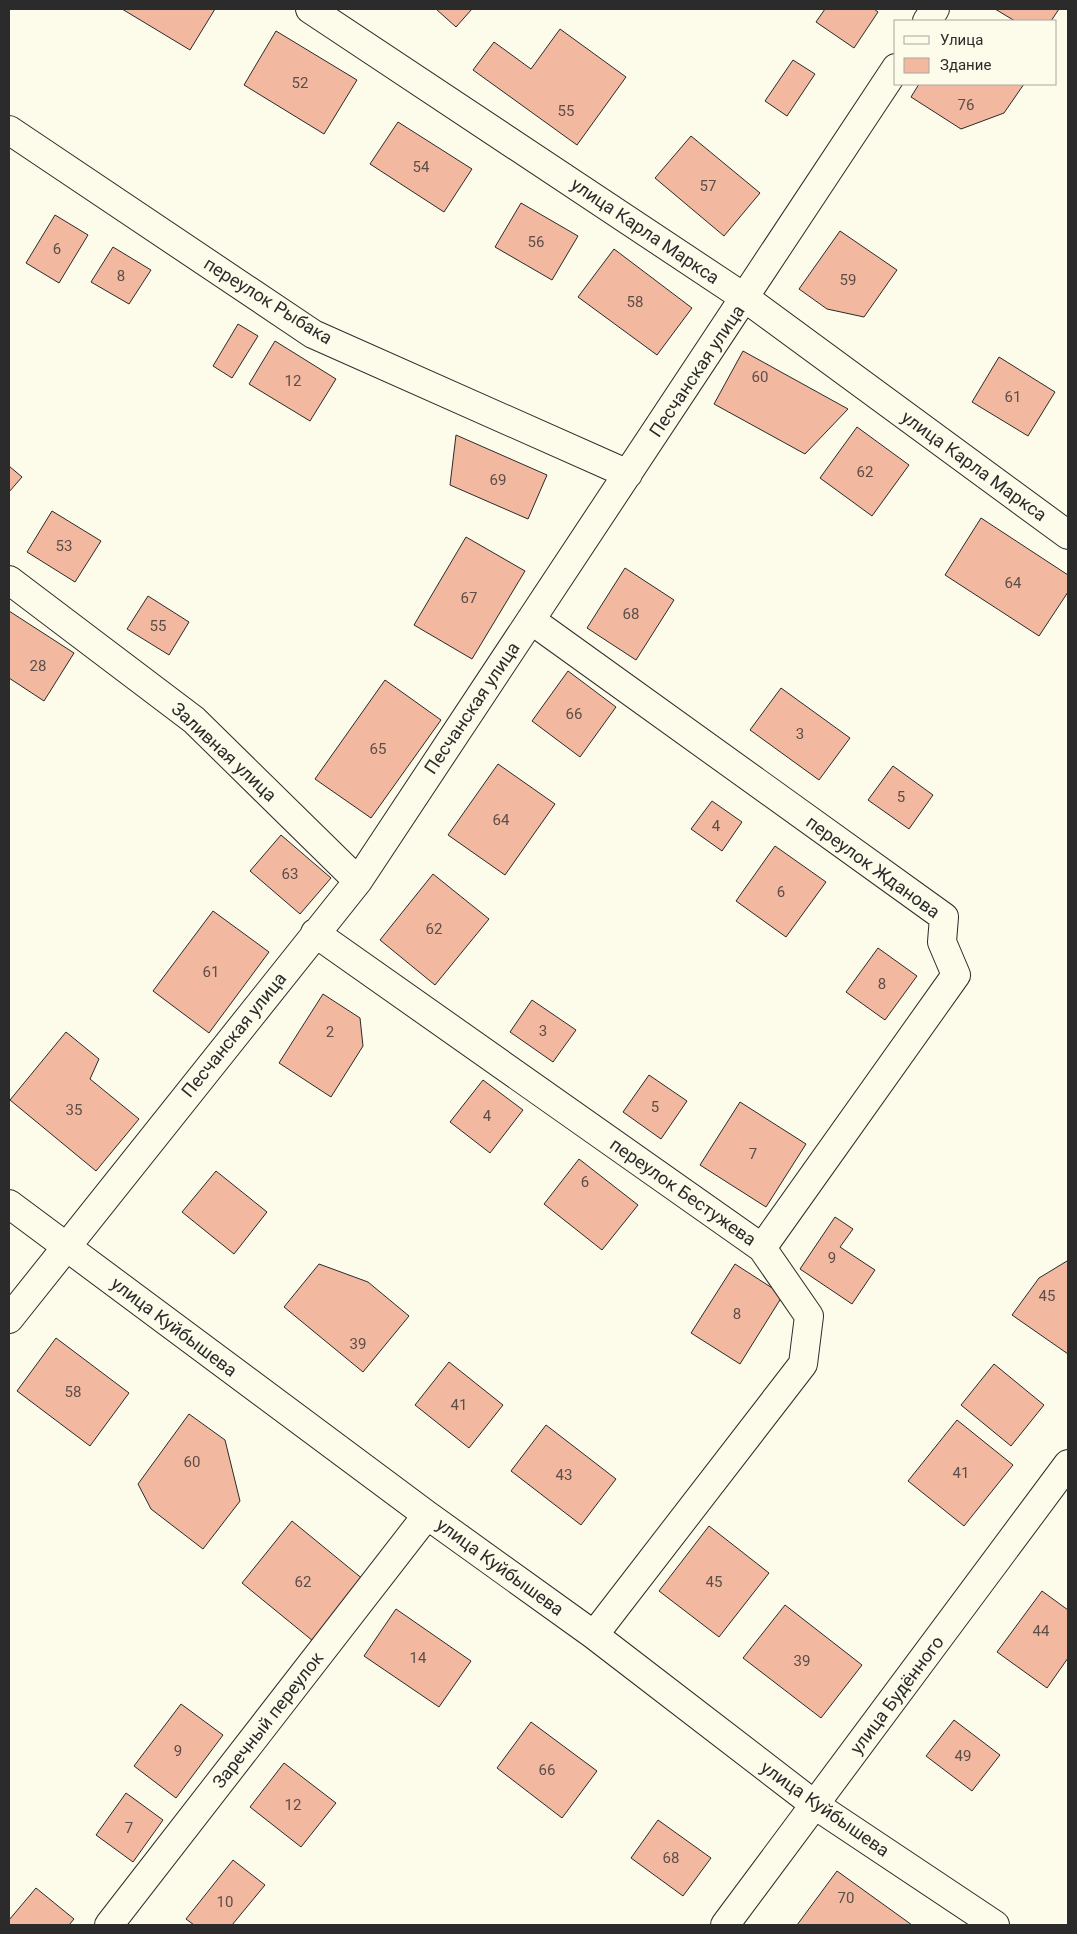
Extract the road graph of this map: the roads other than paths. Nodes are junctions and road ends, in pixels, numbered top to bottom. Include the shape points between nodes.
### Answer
1 (310, 9) edge
2 (935, 9) edge
3 (928, 20) edge
4 (894, 71) edge
5 (9, 130) edge
6 (745, 298) junction
7 (628, 474) junction
8 (1068, 536) edge
9 (9, 580) edge
10 (531, 620) junction
11 (358, 881) junction
12 (316, 933) junction
13 (9, 1204) edge
14 (66, 1246) junction
15 (762, 1248) junction
16 (9, 1319) edge
17 (1068, 1464) edge
18 (427, 1516) junction
19 (594, 1635) junction
20 (815, 1805) junction
21 (109, 1925) edge
22 (725, 1925) edge
23 (995, 1925) edge

1 - 6 street, улица Карла Маркса
2 - 3 street
4 - 6 street, Песчанская улица
5 - 7 street, переулок Рыбака via 313,334
6 - 7 street, Песчанская улица
6 - 8 street, улица Карла Маркса
7 - 10 street, Песчанская улица
9 - 11 street, Заливная улица via 194,720
10 - 11 street, Песчанская улица
10 - 15 street, переулок Жданова via 944,917 942,942 956,975
11 - 12 street, Песчанская улица
12 - 14 street, Песчанская улица
12 - 15 street, переулок Бестужева
13 - 14 street, улица Куйбышева
14 - 16 street, Песчанская улица
14 - 18 street, улица Куйбышева
15 - 19 street, переулок Бестужева via 808,1316 803,1364
17 - 20 street, улица Будённого
18 - 19 street, улица Куйбышева
18 - 21 street, Заречный переулок
19 - 20 street, улица Куйбышева
20 - 22 street, улица Будённого
20 - 23 street, улица Куйбышева

